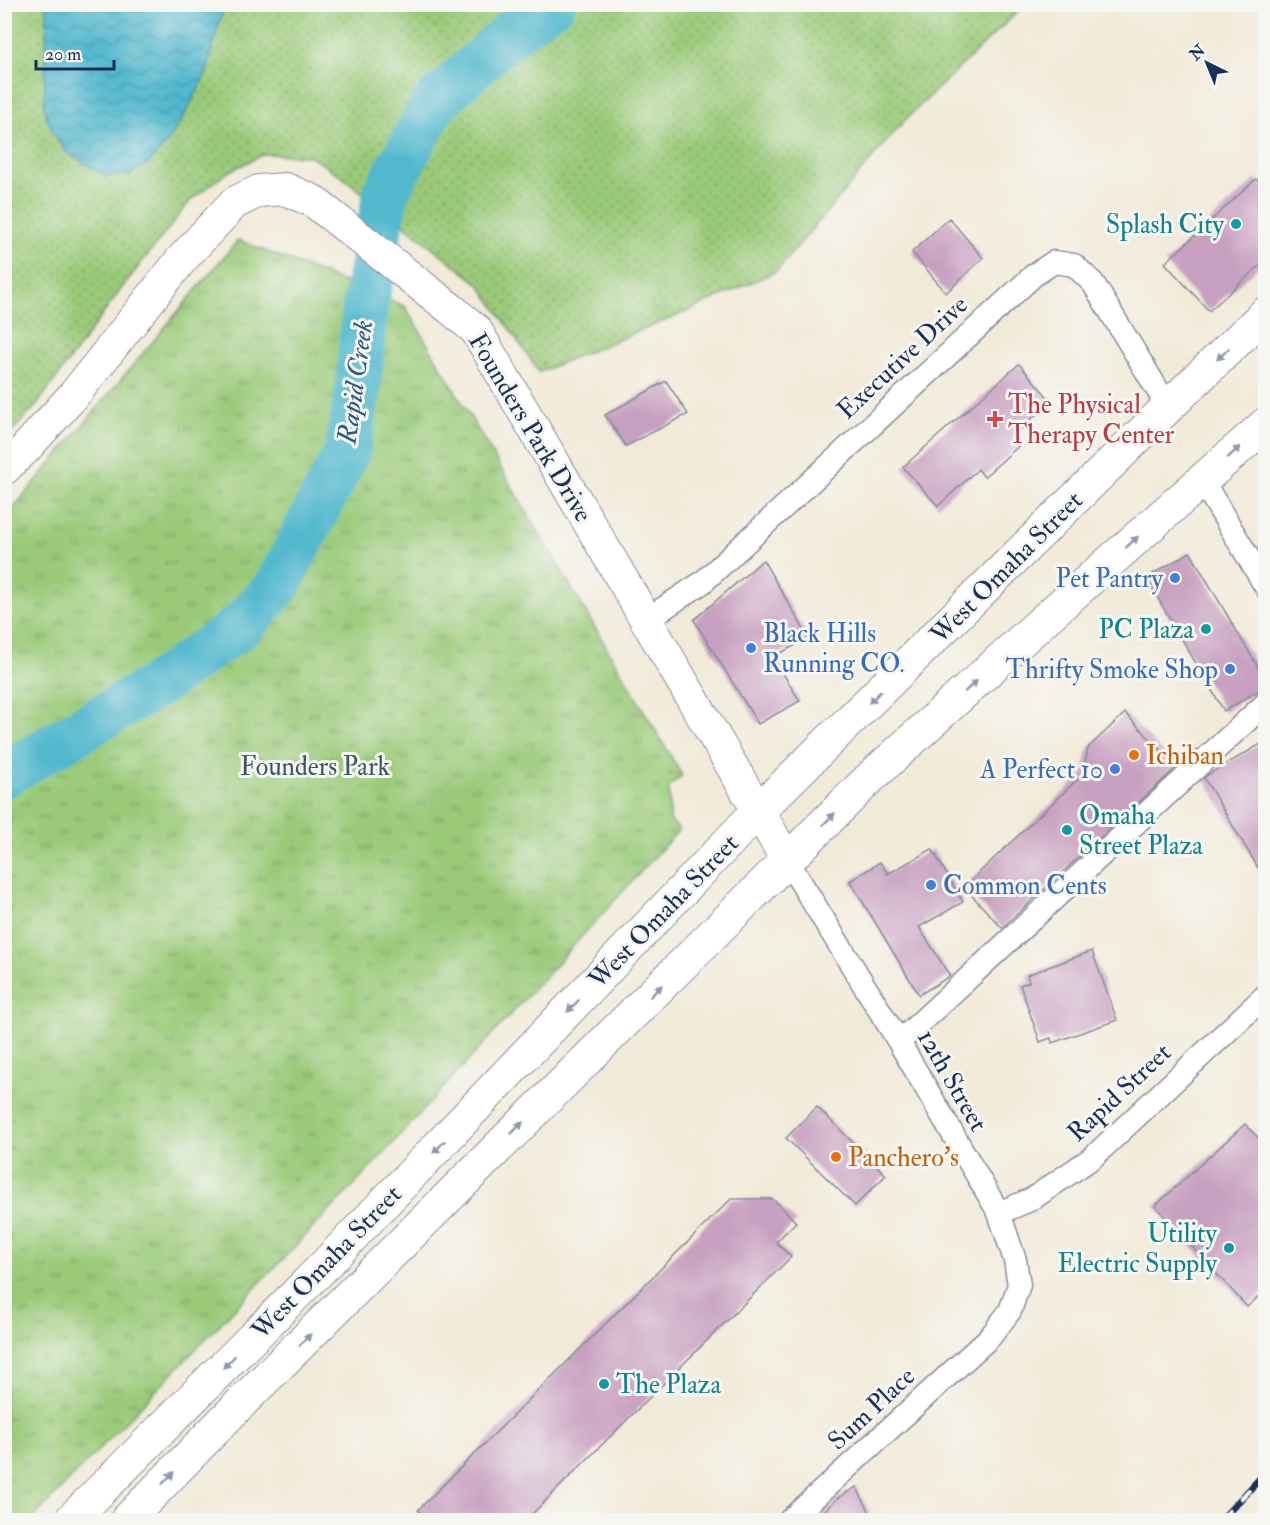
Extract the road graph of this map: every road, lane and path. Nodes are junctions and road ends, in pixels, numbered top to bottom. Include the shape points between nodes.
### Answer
1 (1266, 313) edge
2 (1168, 407) junction
3 (1266, 424) edge
4 (4, 469) edge
5 (1202, 480) junction
6 (1266, 587) edge
7 (646, 620) junction
8 (1266, 703) edge
9 (759, 811) junction
10 (787, 860) junction
11 (1266, 995) edge
12 (899, 1042) junction
13 (999, 1213) junction
14 (990, 1337) joint
15 (71, 1521) edge
16 (127, 1521) edge
17 (790, 1521) edge

1 -> 2 main road, West Omaha Street
2 - 7 street, Executive Drive via 1093,283 1074,265 1054,262 1002,303 703,582
2 -> 9 main road, West Omaha Street
5 -> 3 main road, West Omaha Street
4 - 7 main road, Founders Park Drive via 73,396 182,260 234,203 259,191 285,189 313,201 476,330
5 - 6 street
10 -> 5 main road, West Omaha Street via 872,777
7 - 9 main road, Founders Park Drive
8 - 12 street
9 - 10 main road, Founders Park Drive
9 -> 15 main road, West Omaha Street via 324,1266
10 - 12 street, 12th Street
16 -> 10 main road, West Omaha Street via 232,1411
11 - 13 street, Rapid Street via 1092,1158 1032,1199
12 - 13 street, 12th Street
13 - 14 street, 12th Street via 1019,1285 1010,1311
14 - 17 street, Sum Place

